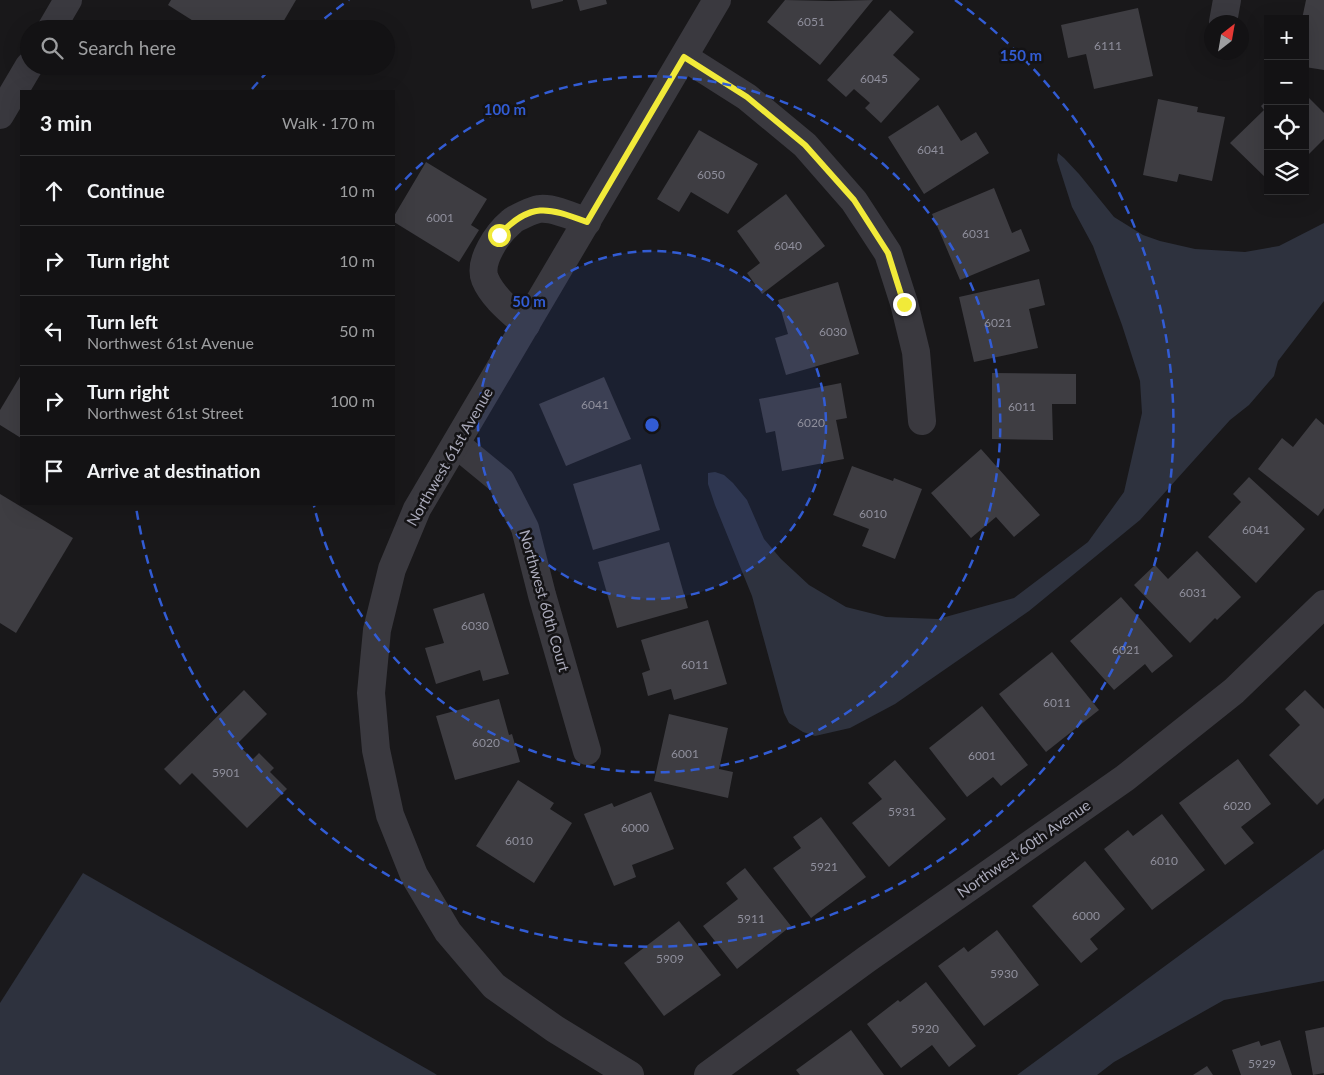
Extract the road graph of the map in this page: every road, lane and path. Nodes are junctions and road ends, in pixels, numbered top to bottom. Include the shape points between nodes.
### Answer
1 (68, 0) edge
2 (718, 0) edge
3 (1227, 0) edge
4 (1224, 15) edge
5 (56, 20) edge
6 (684, 57) junction
7 (24, 75) edge
8 (0, 115) edge
9 (587, 222) junction
10 (526, 325) junction
11 (922, 421) dead end
12 (456, 444) junction
13 (1324, 604) edge
14 (587, 751) dead end
15 (630, 1075) edge
16 (708, 1075) edge

1 - 5 street
2 - 6 street, Northwest 61st Avenue
3 - 4 street
6 - 9 street, Northwest 61st Avenue
6 - 11 street via 747,97 805,145 854,200 888,253 904,304 916,352
7 - 8 street
9 - 10 street, Northwest 61st Avenue
9 - 10 street via 561,212 539,209 512,221 499,235 485,259 485,278 499,300
10 - 12 street, Northwest 61st Avenue
12 - 14 street, Northwest 60th Court via 501,481 525,528
12 - 15 street, Northwest 61st Avenue via 417,509 392,569 377,630 371,694 376,750 390,815 414,875 448,932 494,986 555,1029
13 - 16 street, Northwest 60th Avenue via 1234,691 1125,778

